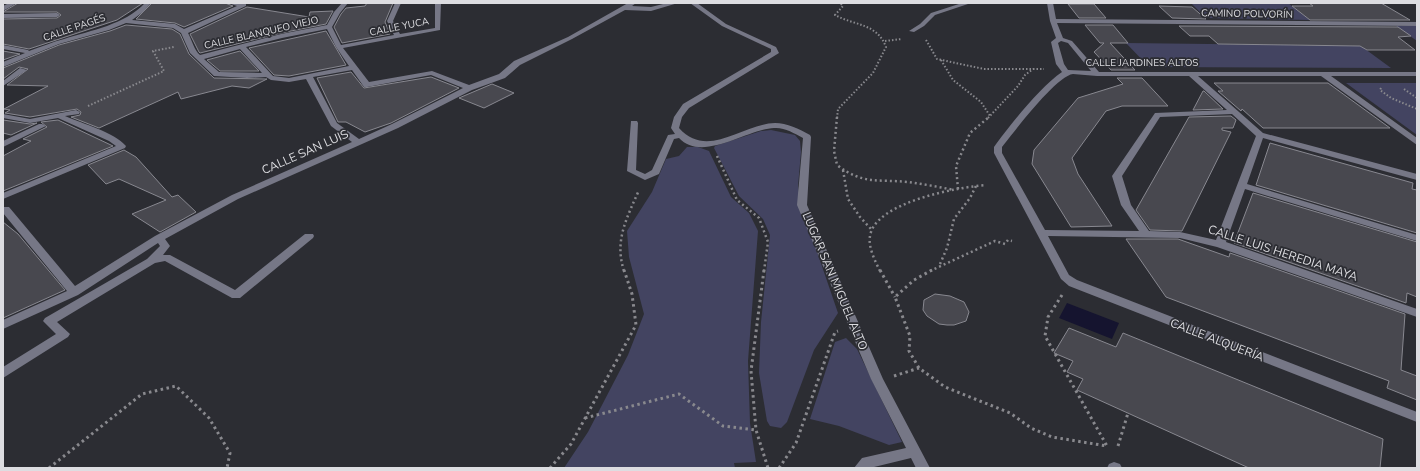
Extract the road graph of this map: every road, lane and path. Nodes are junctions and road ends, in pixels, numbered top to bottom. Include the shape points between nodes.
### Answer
1 (14, 3) edge
2 (148, 3) edge
3 (231, 3) edge
4 (345, 3) edge
5 (398, 3) edge
6 (438, 3) edge
7 (633, 3) edge
8 (675, 3) edge
9 (693, 3) edge
10 (840, 3) edge
11 (968, 3) edge
12 (1050, 3) edge
13 (624, 5) edge
14 (3, 9) edge
15 (57, 15) dead end
16 (3, 16) edge
17 (126, 21) junction
18 (1052, 21) junction
19 (1417, 24) edge
20 (329, 26) junction
21 (912, 31) dead end
22 (184, 32) junction
23 (923, 34) dead end
24 (398, 36) junction
25 (1060, 39) junction
26 (190, 43) junction
27 (3, 47) edge
28 (242, 47) junction
29 (339, 47) junction
30 (198, 58) junction
31 (3, 59) edge
32 (941, 60) junction
33 (3, 65) edge
34 (354, 67) junction
35 (1033, 69) junction
36 (1046, 69) dead end
37 (23, 70) dead end
38 (1066, 72) junction
39 (267, 73) junction
40 (1097, 74) junction
41 (1191, 74) junction
42 (1323, 74) junction
43 (1417, 74) edge
44 (309, 78) junction
45 (3, 84) edge
46 (1400, 86) dead end
47 (1407, 86) dead end
48 (1384, 87) dead end
49 (469, 88) junction
50 (1417, 109) edge
51 (76, 112) joint
52 (1234, 112) junction
53 (3, 116) edge
54 (990, 116) junction
55 (62, 118) dead end
56 (634, 122) dead end
57 (42, 126) dead end
58 (680, 135) junction
59 (1260, 135) junction
60 (357, 142) junction
61 (1417, 142) edge
62 (3, 144) edge
63 (711, 144) junction
64 (843, 169) junction
65 (645, 177) junction
66 (1417, 177) edge
67 (986, 185) dead end
68 (1242, 185) junction
69 (976, 186) junction
70 (958, 189) junction
71 (954, 190) junction
72 (3, 196) edge
73 (5, 210) edge
74 (871, 229) junction
75 (1042, 233) junction
76 (1145, 233) junction
77 (310, 236) dead end
78 (159, 238) junction
79 (1417, 238) edge
80 (1012, 241) dead end
81 (1220, 244) junction
82 (150, 261) junction
83 (939, 265) junction
84 (1065, 291) dead end
85 (74, 292) junction
86 (895, 297) junction
87 (1417, 313) edge
88 (3, 325) edge
89 (854, 326) junction
90 (919, 368) junction
91 (3, 374) edge
92 (877, 379) junction
93 (1128, 413) dead end
94 (1417, 417) edge
95 (584, 418) junction
96 (756, 430) junction
97 (1118, 446) dead end
98 (915, 452) junction
99 (49, 468) edge
100 (227, 468) edge
101 (550, 468) edge
102 (768, 468) edge
103 (779, 468) edge
104 (861, 468) edge
105 (922, 468) edge

1 - 14 street
2 - 17 street, CALLE PAGÉS
3 - 22 street via 244,5
4 - 20 street, CALLE BLANQUEO VIEJO via 336,12
5 - 24 street via 390,21
6 - 24 street, CALLE YUCA via 438,29
7 - 13 street, CALLE SAN LUIS
8 - 13 street via 651,9
9 - 58 street via 724,25 774,48 775,53 686,106 678,117 676,128
10 - 64 path via 843,6 835,15 842,20 871,27 880,33 886,47 873,73 838,109 834,151 837,165
11 - 21 street via 933,14
12 - 18 street
13 - 49 street, CALLE SAN LUIS via 570,38 517,63 502,76
15 - 16 street
17 - 22 street via 175,26
17 - 33 street, CALLE PAGÉS via 58,43
18 - 19 street, CAMINO POLVORÍN
18 - 25 street
20 - 28 street, CALLE BLANQUEO VIEJO
20 - 29 street, CALLE BLANQUEO VIEJO
22 - 26 street
23 - 32 path via 937,59
24 - 29 street, CALLE YUCA
25 - 38 street via 1054,42 1060,64
25 - 40 street via 1070,42
26 - 30 street via 192,52
26 - 51 path via 154,51 164,71
27 - 31 street via 26,51
28 - 30 street, CALLE BLANQUEO VIEJO
28 - 39 street
29 - 34 street, CALLE BLANQUEO VIEJO
30 - 39 street via 217,74 247,76
32 - 35 path via 984,69
32 - 54 path via 953,80 981,102
34 - 44 street
34 - 49 street, CALLE BLANQUEO VIEJO via 367,84 432,73
35 - 36 path
35 - 54 path
37 - 45 street
38 - 40 street, CALLE JARDINES ALTOS
38 - 75 street via 998,147 998,153
39 - 44 street via 271,78
40 - 41 street, CALLE JARDINES ALTOS
41 - 42 street, CALLE JARDINES ALTOS
41 - 52 street
42 - 43 street, CALLE JARDINES ALTOS
42 - 61 street
44 - 60 street via 334,124
46 - 47 path
48 - 50 path via 1380,90 1385,95
49 - 60 street, CALLE SAN LUIS via 395,126
51 - 53 street via 30,121
52 - 59 street
52 - 76 street via 1158,115 1117,176 1126,205
54 - 70 path via 970,133 956,166
55 - 72 street via 112,139 122,146
56 - 65 street via 632,171
57 - 62 street
58 - 63 street, LUGAR SAN MIGUEL ALTO via 700,144
58 - 65 street via 672,137 656,172
59 - 66 street
59 - 68 street
60 - 78 street, CALLE SAN LUIS via 235,197
63 - 89 street, LUGAR SAN MIGUEL ALTO via 770,126 792,128 807,137 802,205
63 - 96 path via 737,200 759,218 768,242 751,370
64 - 71 path via 850,175 873,181 907,182
64 - 74 path via 848,199
65 - 95 path via 622,228 621,261 632,294 636,325
67 - 69 path
68 - 79 street
68 - 81 street
69 - 70 path
69 - 83 path via 954,219 947,248
70 - 71 path
71 - 74 path via 910,201 895,208
73 - 85 street
74 - 86 path via 872,247
75 - 76 street, CALLE LUIS HEREDIA MAYA
75 - 94 street, CALLE ALQUERÍA via 1065,277 1073,283
76 - 81 street, CALLE LUIS HEREDIA MAYA via 1180,234
77 - 82 street via 236,295 166,257
78 - 82 street via 164,246
78 - 85 street, CALLE SAN LUIS
80 - 83 path via 1008,240 1005,244 995,241
81 - 87 street, CALLE LUIS HEREDIA MAYA
82 - 91 street via 50,321 64,334
83 - 86 path via 914,280
84 - 90 path via 1048,317 1045,336 1107,446 1052,437 1031,428 1010,413 945,387
85 - 88 street, CALLE SAN LUIS
86 - 90 path via 910,336 909,351
89 - 92 street, LUGAR SAN MIGUEL ALTO
89 - 103 path via 835,332 796,443
90 - 92 path
92 - 98 street, LUGAR SAN MIGUEL ALTO
93 - 97 path
95 - 96 path via 679,394 723,426
95 - 101 path via 571,444
96 - 102 path
98 - 104 street via 867,462
98 - 105 street, LUGAR SAN MIGUEL ALTO
99 - 100 path via 142,394 176,386 209,418 230,453

